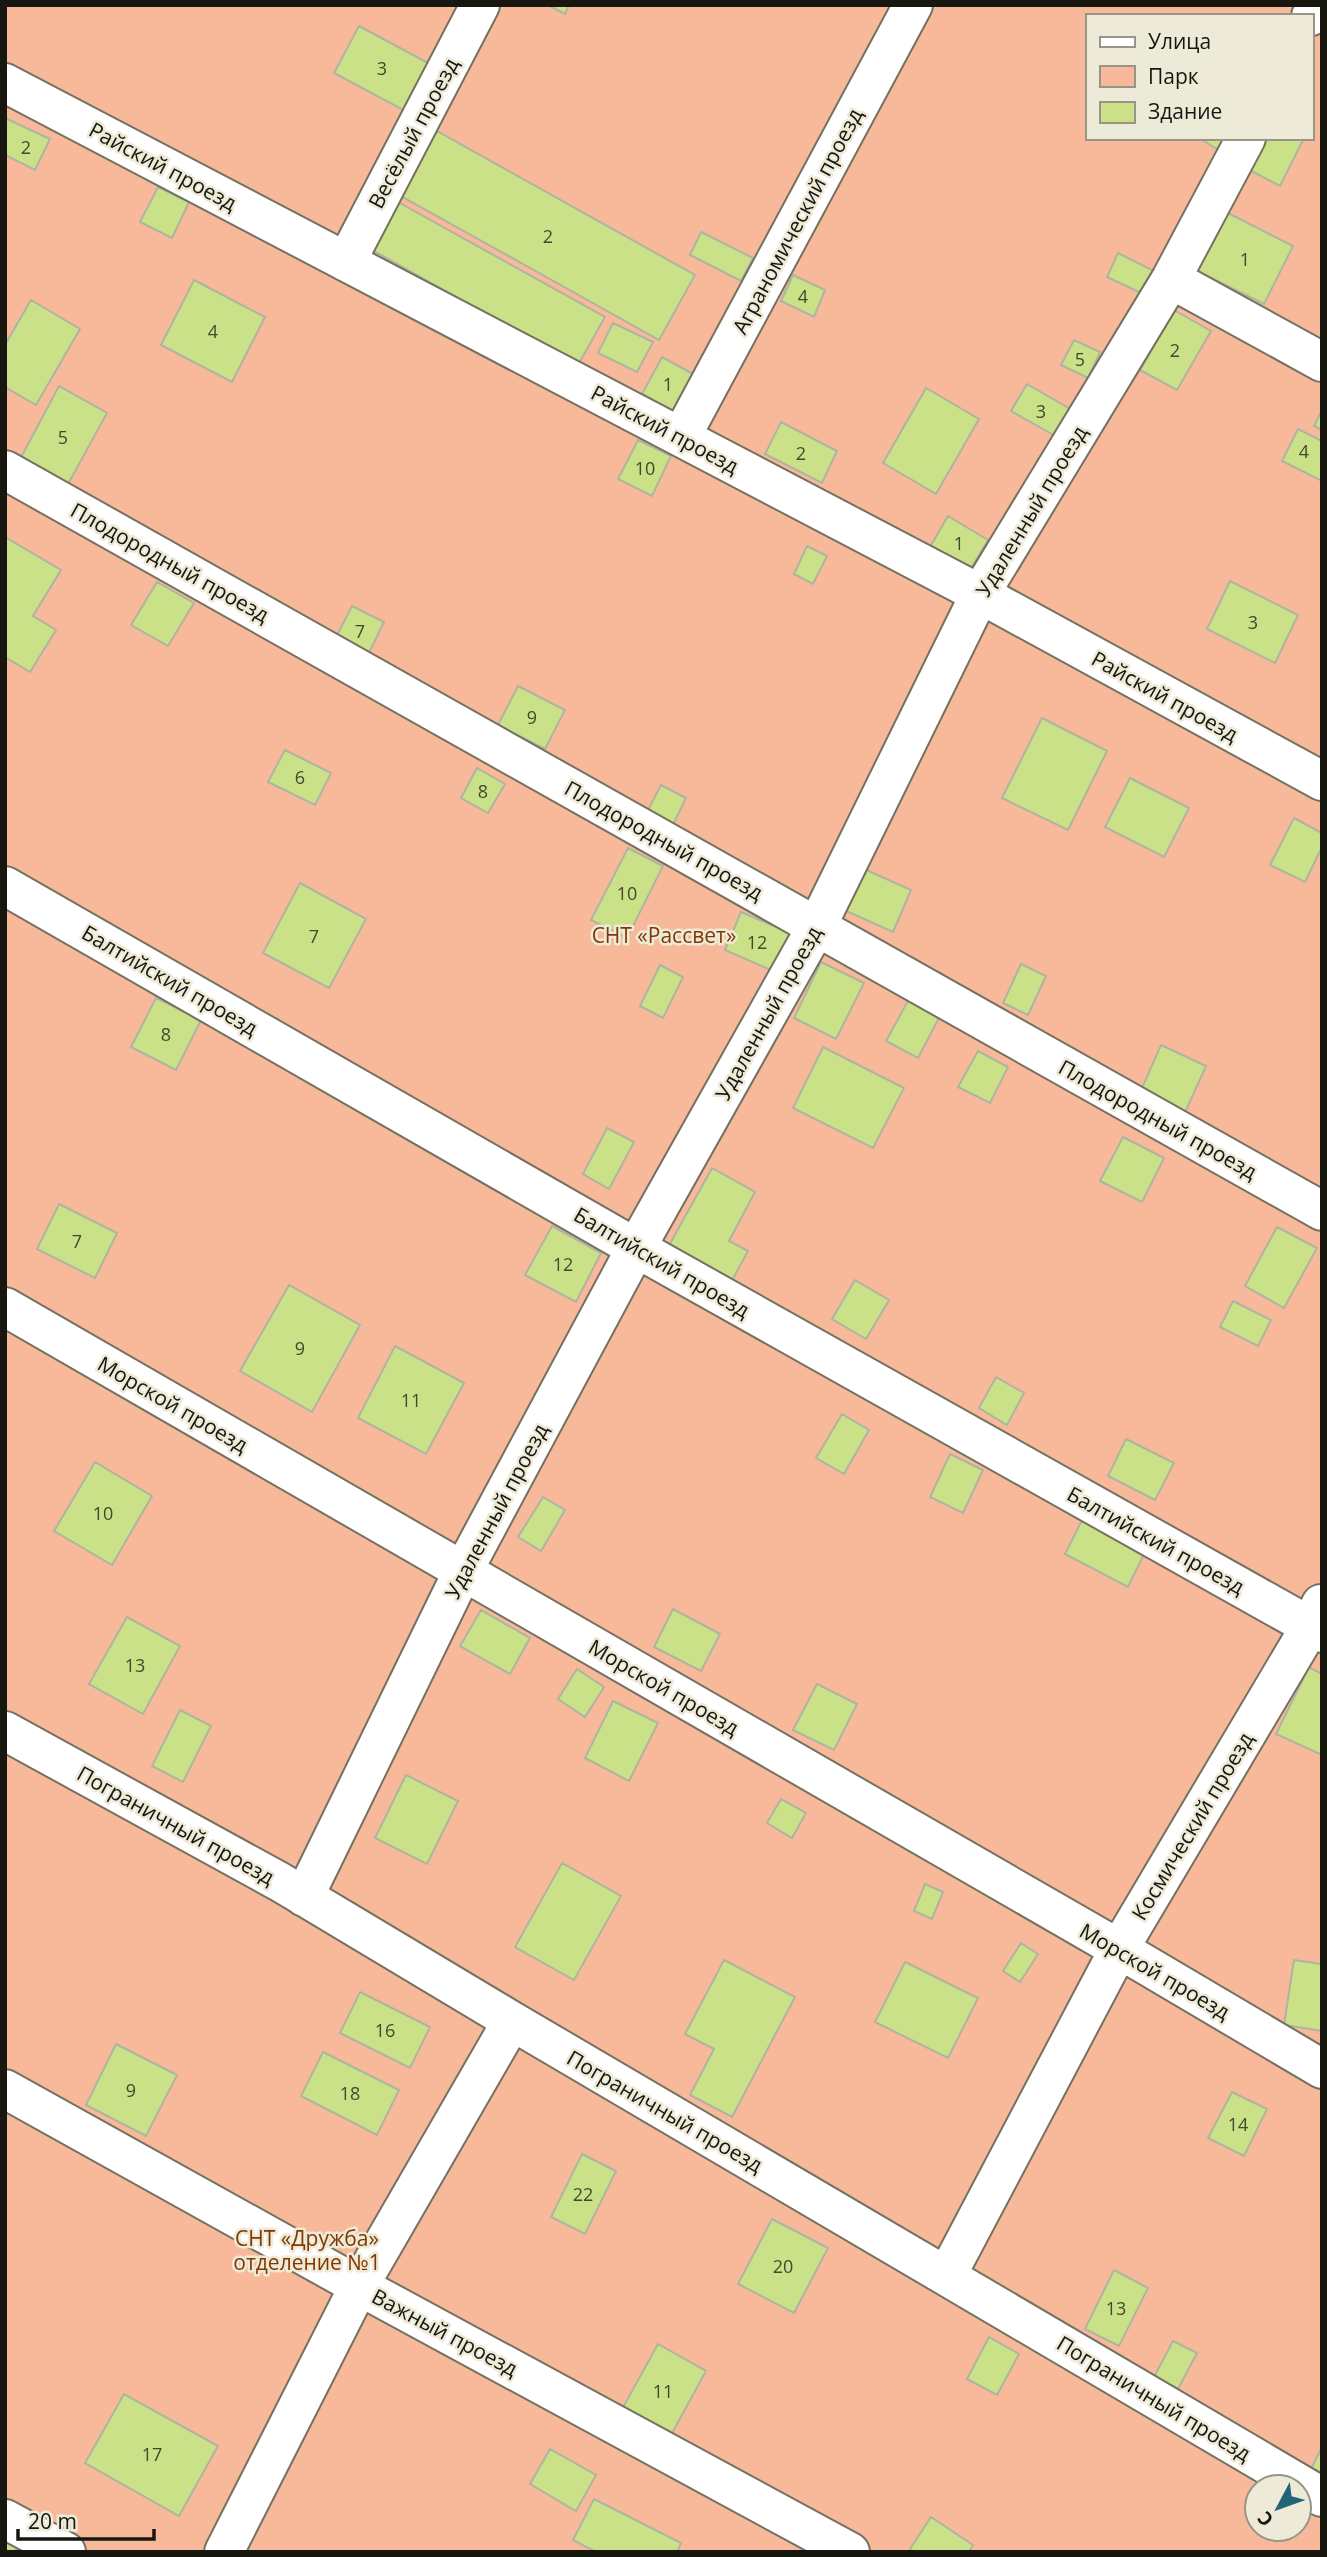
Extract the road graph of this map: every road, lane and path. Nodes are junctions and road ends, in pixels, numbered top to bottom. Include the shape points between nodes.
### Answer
1 (480, 5) edge
2 (913, 5) edge
3 (5, 83) edge
4 (1245, 140) edge
5 (346, 262) junction
6 (1171, 279) junction
7 (1322, 362) edge
8 (681, 437) junction
9 (5, 470) edge
10 (980, 594) junction
11 (1322, 781) edge
12 (5, 886) edge
13 (817, 926) junction
14 (1322, 1211) edge
15 (636, 1248) junction
16 (5, 1307) edge
17 (463, 1571) junction
18 (1318, 1621) edge
19 (5, 1731) edge
20 (304, 1897) junction
21 (1119, 1949) junction
22 (512, 2021) junction
23 (1322, 2069) edge
24 (5, 2089) edge
25 (947, 2275) junction
26 (359, 2286) junction
27 (1322, 2497) edge
28 (5, 2519) edge
29 (66, 2552) edge
30 (223, 2552) edge
31 (850, 2552) edge

1 - 5 lane, Весёлый проезд
2 - 8 lane, Аграномический проезд
3 - 5 lane, Райский проезд
4 - 6 lane, Удаленный проезд
5 - 8 lane, Райский проезд
6 - 7 lane
6 - 10 lane, Удаленный проезд
8 - 10 lane, Райский проезд
9 - 13 lane, Плодородный проезд
10 - 11 lane, Райский проезд
10 - 13 lane, Удаленный проезд
12 - 15 lane, Балтийский проезд
13 - 14 lane, Плодородный проезд
13 - 15 lane, Удаленный проезд
15 - 17 lane, Удаленный проезд
15 - 18 lane, Балтийский проезд
16 - 17 lane, Морской проезд
17 - 20 lane, Удаленный проезд
17 - 21 lane, Морской проезд
18 - 21 lane, Космический проезд
19 - 20 lane, Пограничный проезд
20 - 22 lane, Пограничный проезд
21 - 23 lane, Морской проезд
21 - 25 lane, Космический проезд
22 - 25 lane, Пограничный проезд
22 - 26 lane
24 - 26 lane, Важный проезд
25 - 27 lane, Пограничный проезд
26 - 30 lane
26 - 31 lane, Важный проезд
28 - 29 lane

